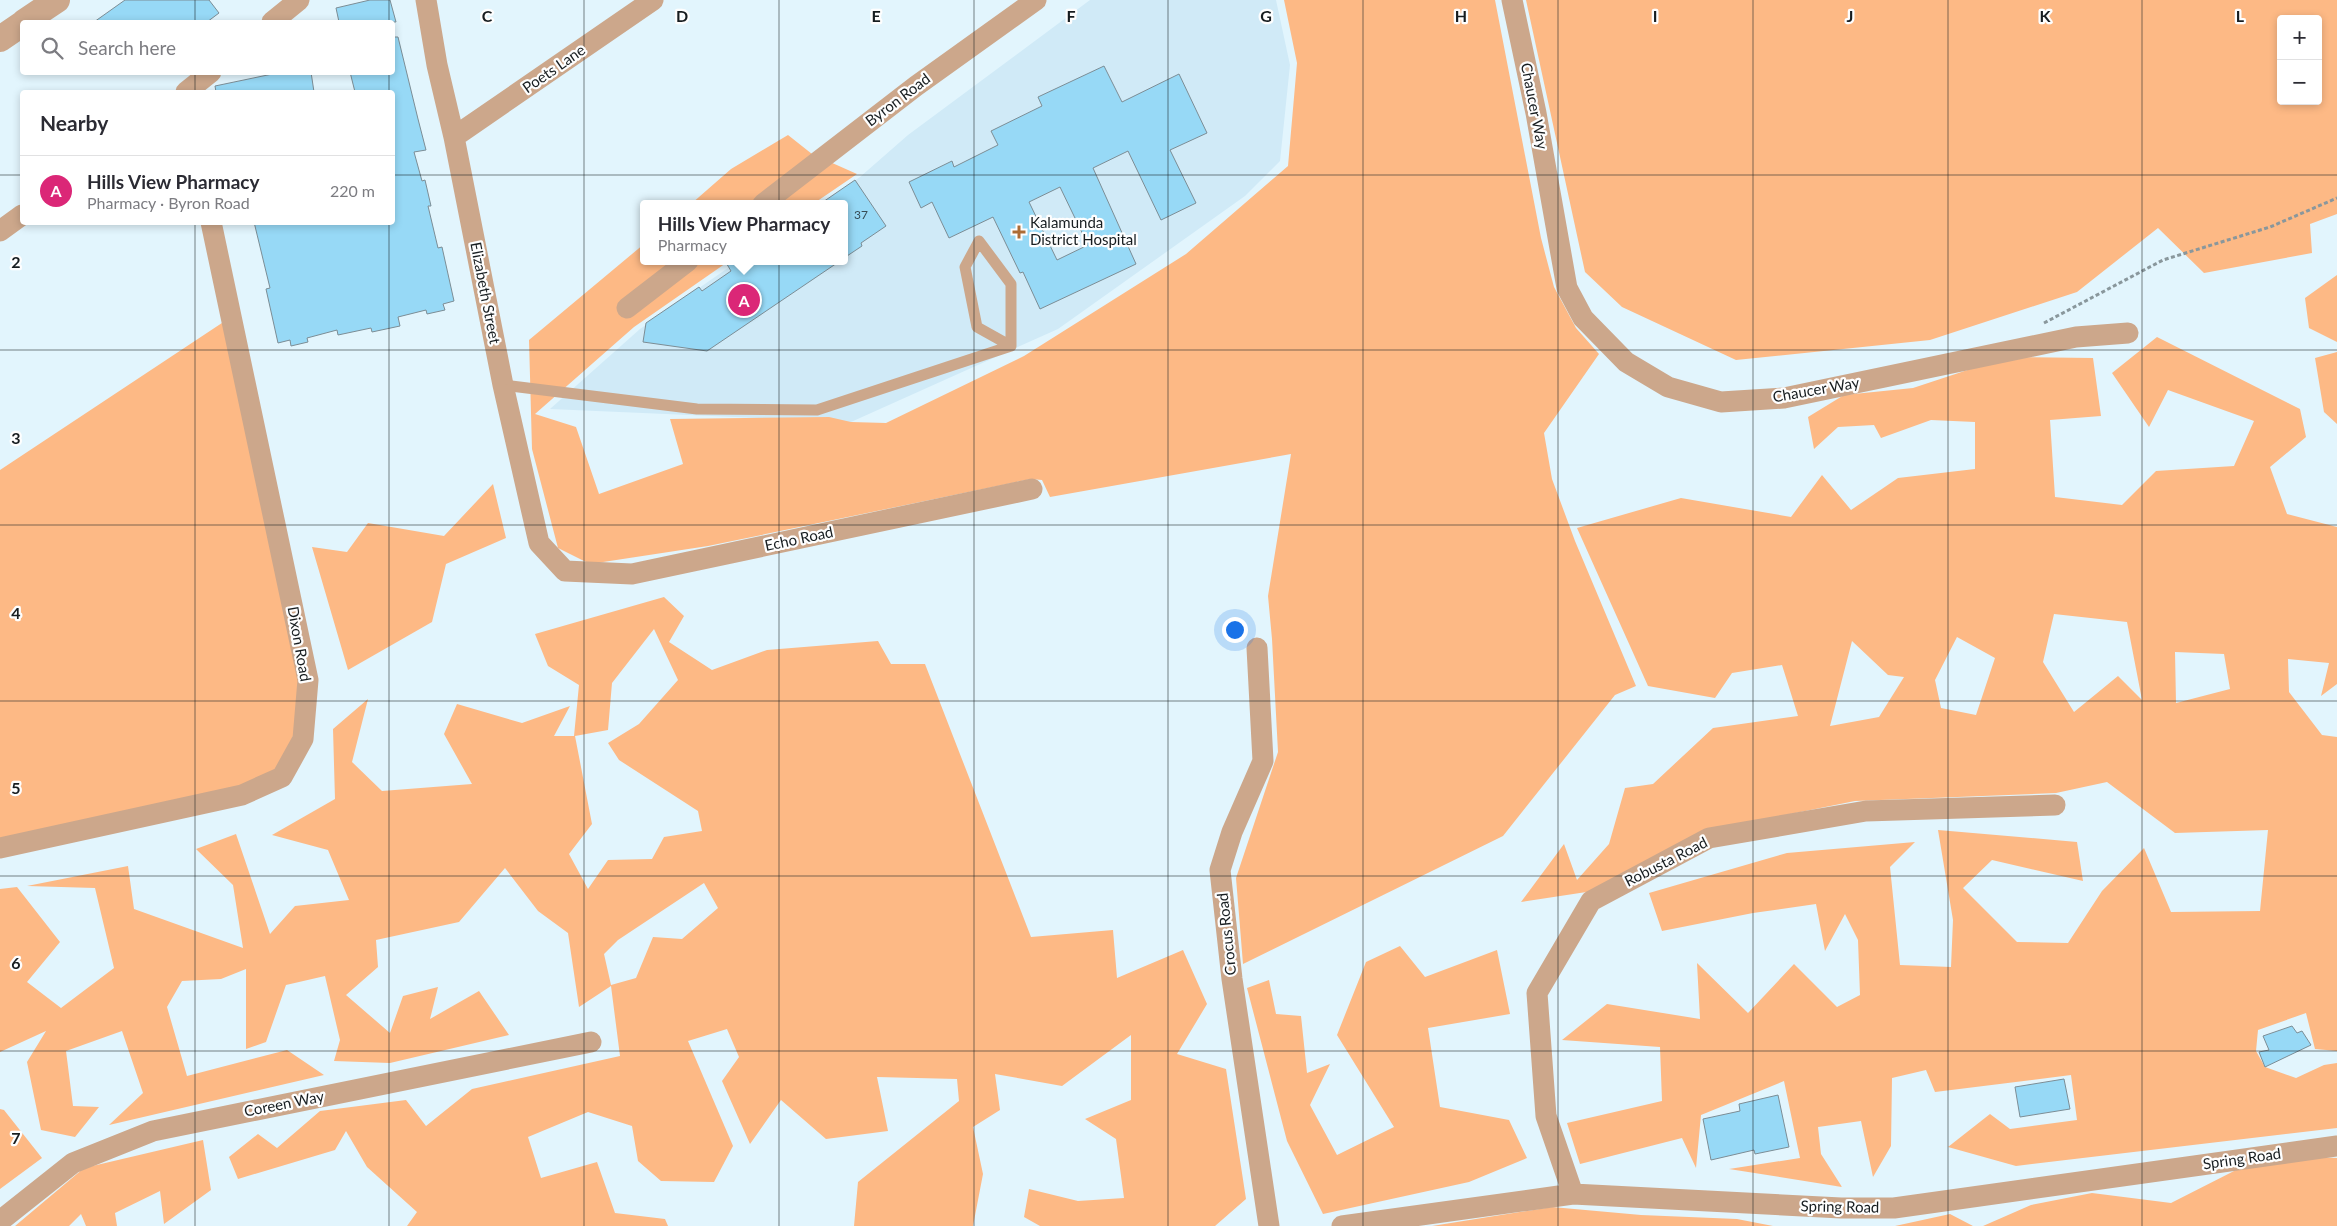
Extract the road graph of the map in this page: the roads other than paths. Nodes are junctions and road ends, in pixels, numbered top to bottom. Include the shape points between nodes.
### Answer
1 (57, 0) edge
2 (299, 0) edge
3 (653, 0) edge
4 (1036, 0) edge
5 (1512, 0) edge
6 (425, 2) edge
7 (27, 20) edge
8 (274, 20) edge
9 (20, 25) edge
10 (0, 39) edge
11 (207, 75) edge
12 (188, 90) edge
13 (454, 138) junction
14 (768, 200) edge
15 (20, 216) edge
16 (212, 225) edge
17 (0, 231) edge
18 (683, 265) edge
19 (627, 308) dead end
20 (2128, 333) dead end
21 (1010, 346) junction
22 (503, 385) junction
23 (1032, 489) dead end
24 (565, 571) joint
25 (1257, 648) dead end
26 (2055, 805) dead end
27 (0, 848) edge
28 (591, 1042) dead end
29 (2337, 1146) edge
30 (1573, 1194) junction
31 (0, 1221) edge
32 (1269, 1226) edge
33 (1342, 1226) edge

1 - 7 street
2 - 8 street
3 - 13 street, Poets Lane
4 - 14 street, Byron Road via 916,86
5 - 20 street, Chaucer Way via 1567,288 1583,318 1626,362 1668,387 1721,402 1784,398 2076,337
6 - 13 street, Elizabeth Street
9 - 10 street
11 - 12 street
13 - 22 street, Elizabeth Street
15 - 17 street
16 - 27 street, Dixon Road via 308,680 303,739 282,777 242,795
18 - 19 street
21 - 21 lane via 1011,284 979,241 965,267 977,327
21 - 22 lane via 817,410 697,408
22 - 24 street, Elizabeth Street via 539,543
23 - 24 street, Echo Road via 632,574
25 - 32 street, Crocus Road via 1264,761 1232,832 1220,870 1232,980
26 - 30 street, Robusta Road via 1866,811 1709,838 1591,901 1537,993 1546,1116
28 - 31 street, Coreen Way via 153,1131 73,1163
29 - 30 street, Spring Road via 1894,1208
30 - 33 street, Spring Road

